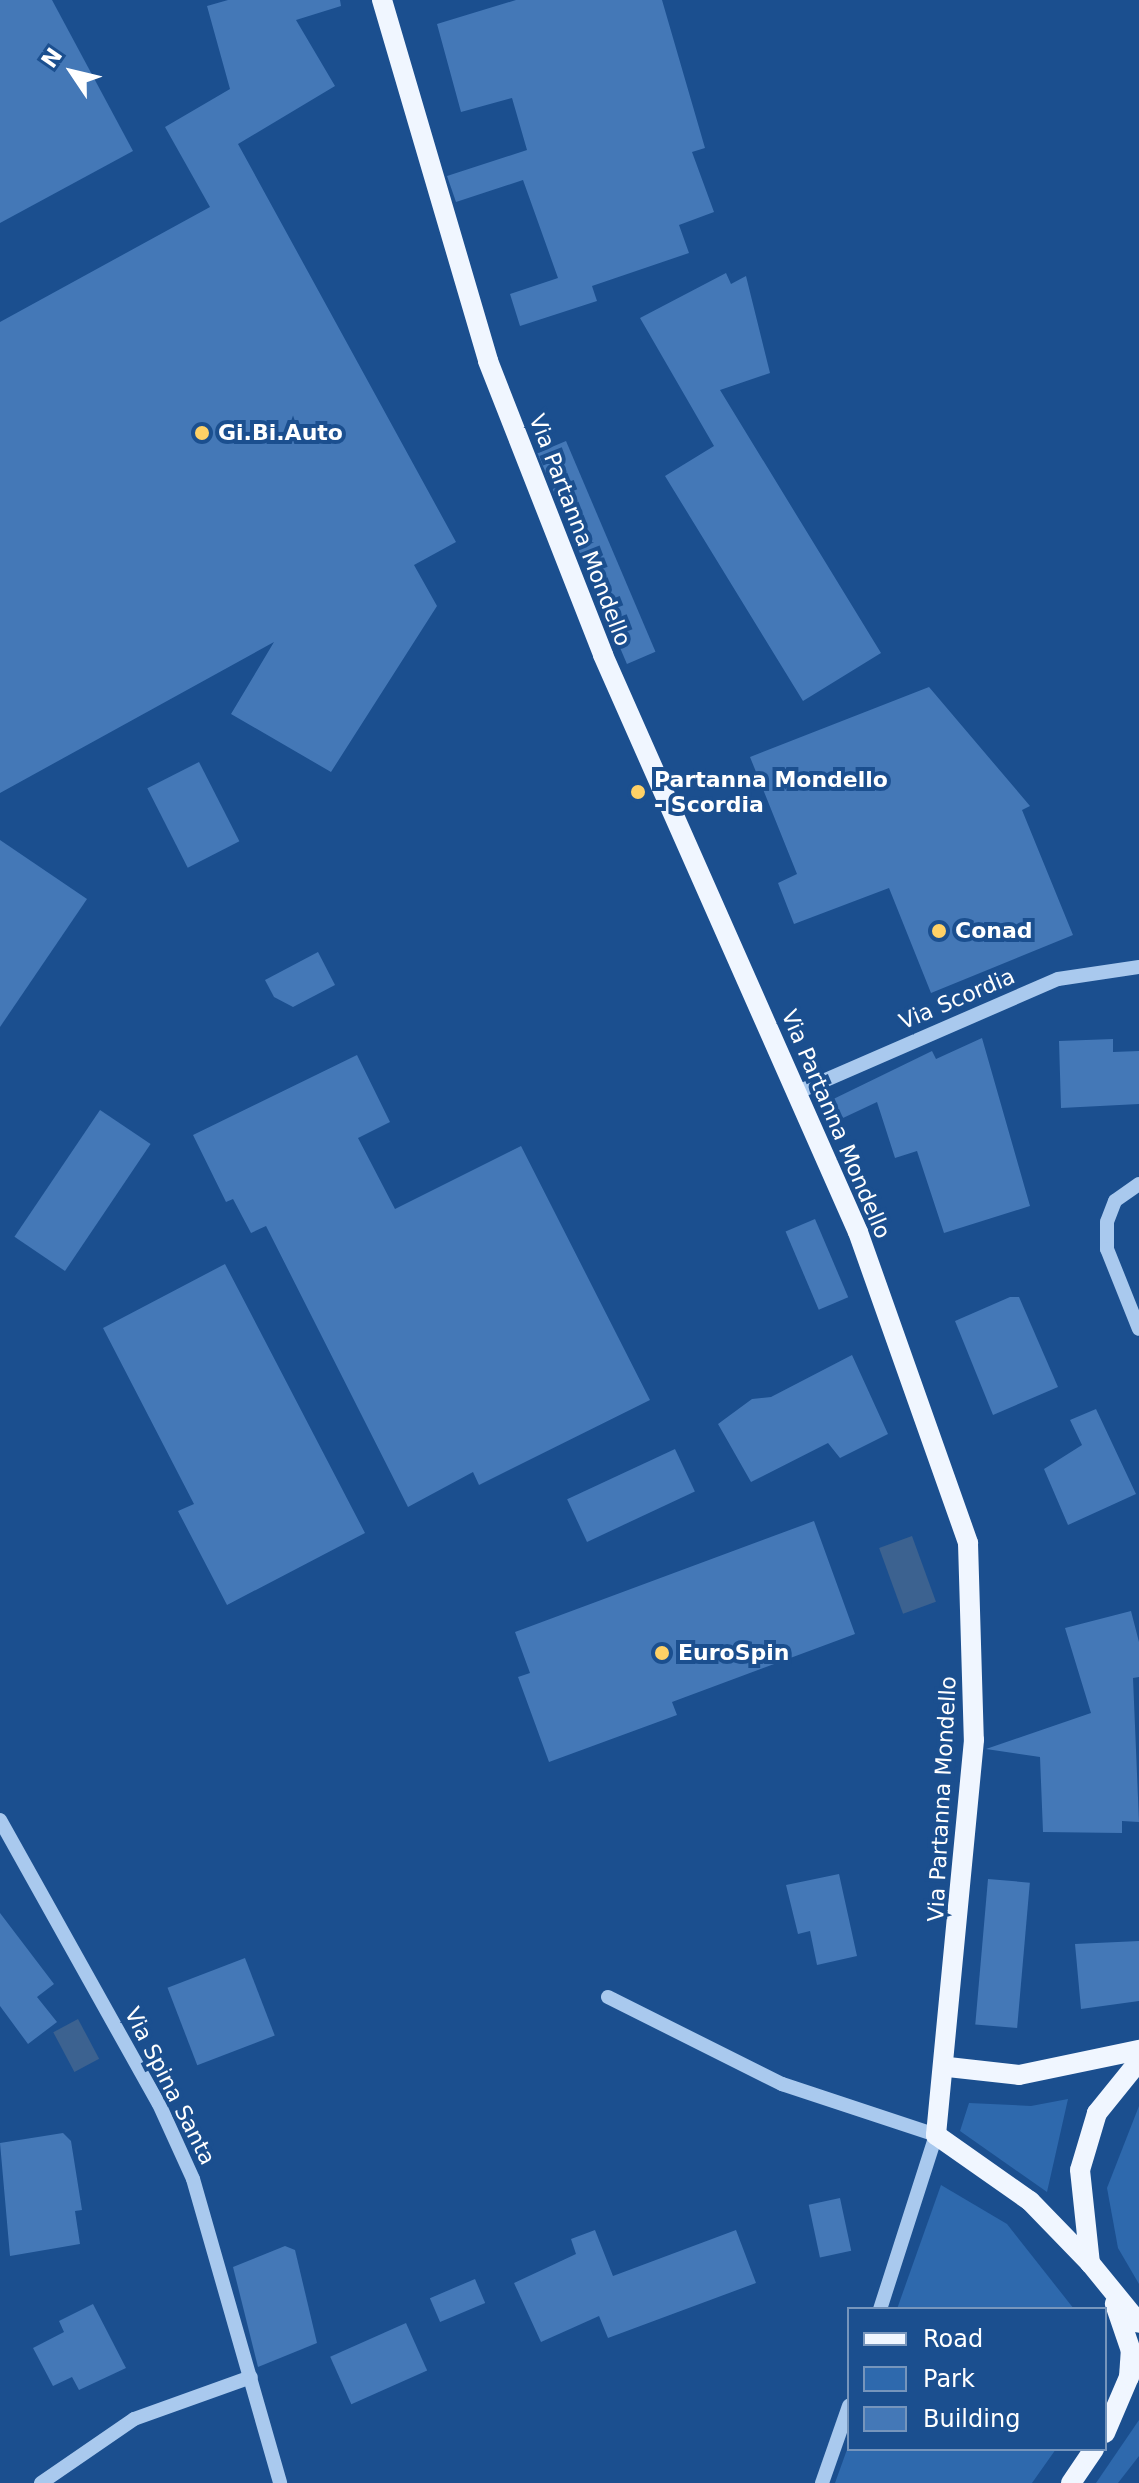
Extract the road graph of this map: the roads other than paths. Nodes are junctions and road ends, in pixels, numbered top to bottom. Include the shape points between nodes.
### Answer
1 (382, 0) edge
2 (1139, 967) edge
3 (798, 1092) junction
4 (1139, 1184) edge
5 (1139, 1329) edge
6 (0, 1820) edge
7 (608, 1997) dead end
8 (1139, 2050) edge
9 (1139, 2061) edge
10 (948, 2067) junction
11 (936, 2135) junction
12 (1090, 2263) junction
13 (1111, 2292) junction
14 (881, 2307) edge
15 (1139, 2323) edge
16 (251, 2377) junction
17 (847, 2412) edge
18 (1107, 2430) edge
19 (1093, 2451) edge
20 (41, 2483) edge
21 (280, 2483) edge
22 (822, 2483) edge
23 (1071, 2483) edge

1 - 3 main road, Via Partanna Mondello via 488,361 603,655
2 - 3 street, Via Scordia via 1058,979
3 - 10 main road, Via Partanna Mondello via 858,1232 968,1543 974,1740
4 - 5 street via 1115,1201 1107,1222 1107,1249
6 - 16 street, Via Spina Santa via 159,2104 193,2179
7 - 11 street via 782,2084
8 - 10 main road via 1019,2075
9 - 12 main road via 1113,2088 1084,2144 1080,2201
10 - 11 main road, Via Partanna Mondello
11 - 12 main road via 1030,2201
11 - 14 street, Via Partanna Mondello
12 - 13 main road
13 - 15 main road
13 - 18 main road via 1131,2351 1122,2405
16 - 20 street via 134,2419
16 - 21 street, Via Spina Santa
17 - 22 street
19 - 23 main road

